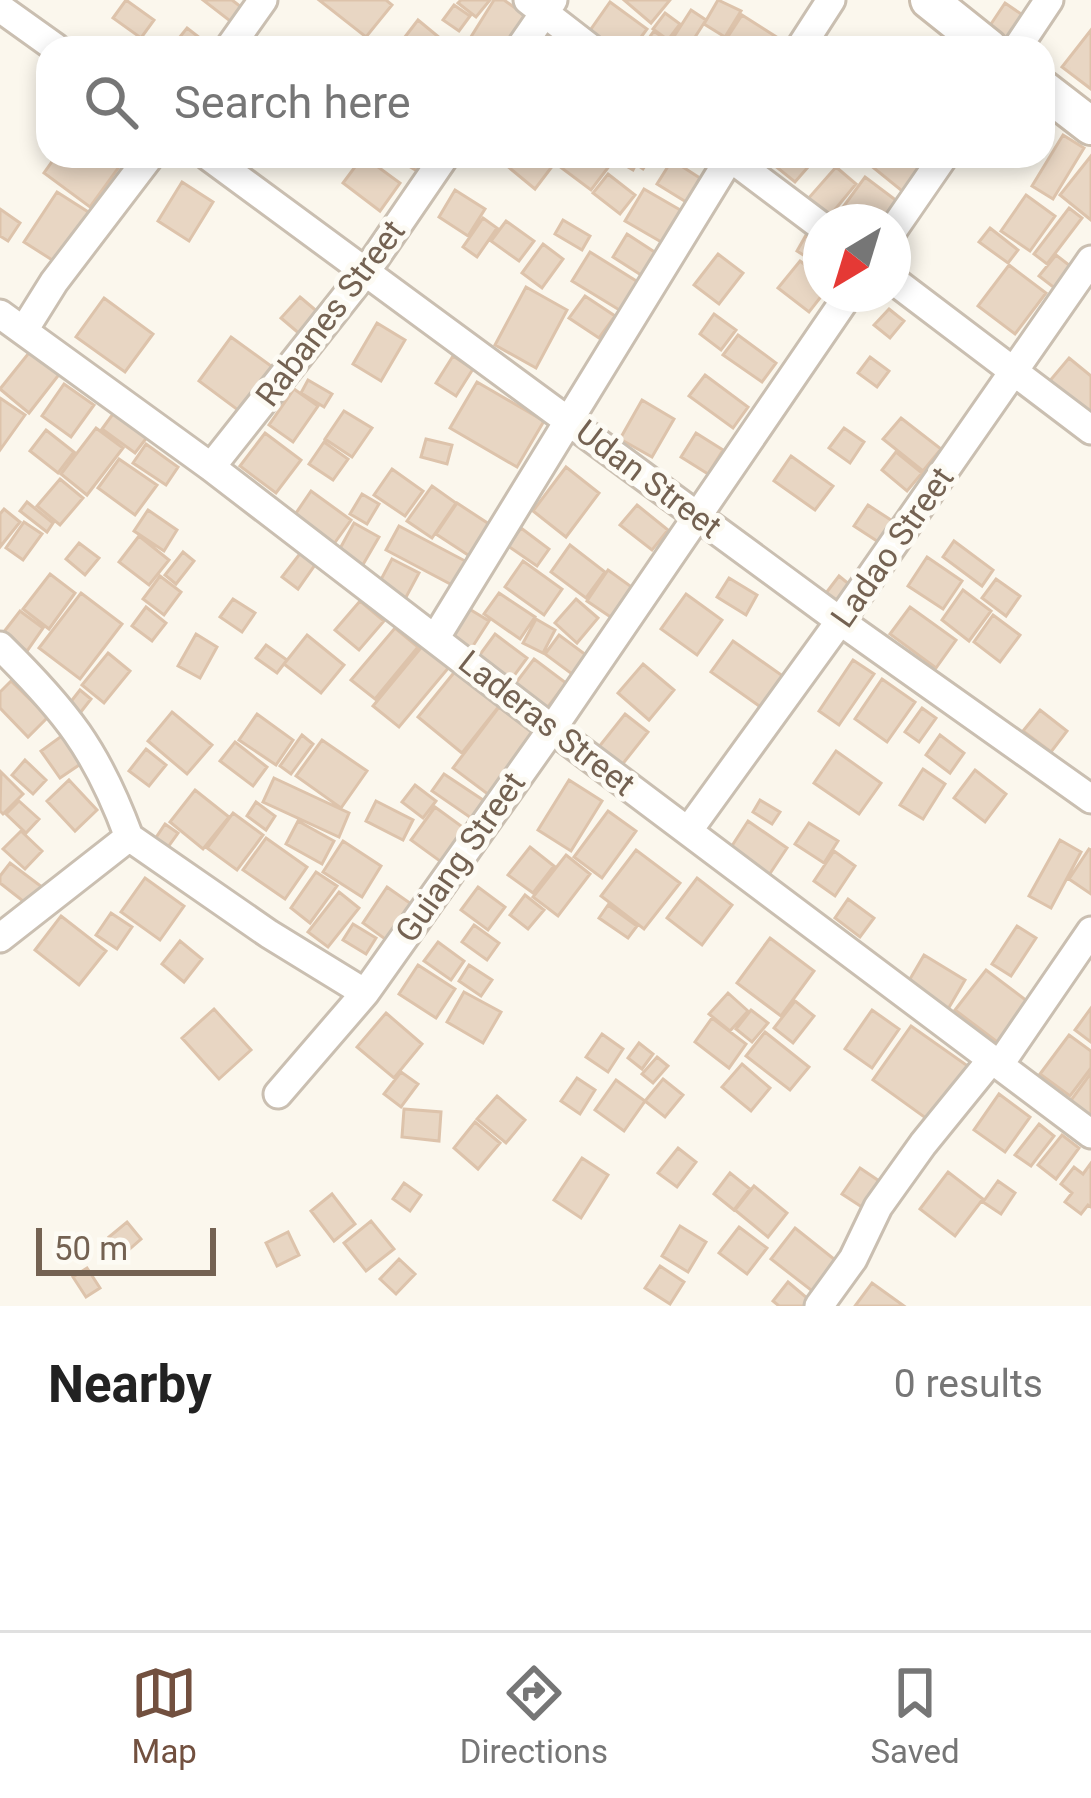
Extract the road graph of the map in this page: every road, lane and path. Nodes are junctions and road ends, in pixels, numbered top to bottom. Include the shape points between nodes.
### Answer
1 (263, 0) edge
2 (831, 0) edge
3 (928, 0) edge
4 (1049, 0) edge
5 (542, 4) edge
6 (0, 8) edge
7 (39, 36) edge
8 (238, 36) edge
9 (526, 36) edge
10 (577, 36) edge
11 (808, 36) edge
12 (974, 36) edge
13 (1026, 36) edge
14 (1055, 98) edge
15 (1091, 126) edge
16 (142, 168) edge
17 (225, 168) edge
18 (437, 168) edge
19 (723, 168) edge
20 (745, 168) edge
21 (936, 168) edge
22 (911, 204) edge
23 (803, 212) edge
24 (1091, 260) edge
25 (367, 270) junction
26 (911, 293) edge
27 (837, 312) edge
28 (0, 314) edge
29 (24, 330) junction
30 (1015, 370) junction
31 (568, 419) junction
32 (1091, 430) edge
33 (211, 467) junction
34 (697, 515) junction
35 (840, 621) junction
36 (436, 637) junction
37 (0, 646) edge
38 (552, 729) junction
39 (1091, 799) edge
40 (688, 831) junction
41 (129, 837) junction
42 (1091, 931) edge
43 (0, 938) edge
44 (365, 993) junction
45 (996, 1061) junction
46 (278, 1094) dead end
47 (1091, 1134) edge
48 (819, 1306) edge

1 - 8 street
2 - 11 street
3 - 12 street
4 - 13 street
5 - 9 street
5 - 10 street
6 - 7 street
14 - 15 street
16 - 29 street
17 - 25 street, Udan Street
18 - 25 street, Rabanes Street
19 - 31 street
20 - 23 street
21 - 22 street
24 - 30 street, Ladao Street
25 - 31 street, Udan Street
25 - 33 street, Rabanes Street
26 - 30 street
27 - 34 street, Guiang Street
28 - 29 street, Laderas Street
29 - 33 street, Laderas Street
30 - 32 street
30 - 35 street, Ladao Street
31 - 34 street, Udan Street
31 - 36 street
33 - 36 street, Laderas Street
34 - 35 street, Udan Street
34 - 38 street, Guiang Street
35 - 39 street, Udan Street
35 - 40 street, Ladao Street
36 - 38 street, Laderas Street
37 - 41 street via 78,729
38 - 40 street, Laderas Street
38 - 44 street, Guiang Street
40 - 45 street, Laderas Street
41 - 43 street
41 - 44 street
42 - 45 street
44 - 46 street, Guiang Street
45 - 47 street, Laderas Street
45 - 48 street via 889,1191

